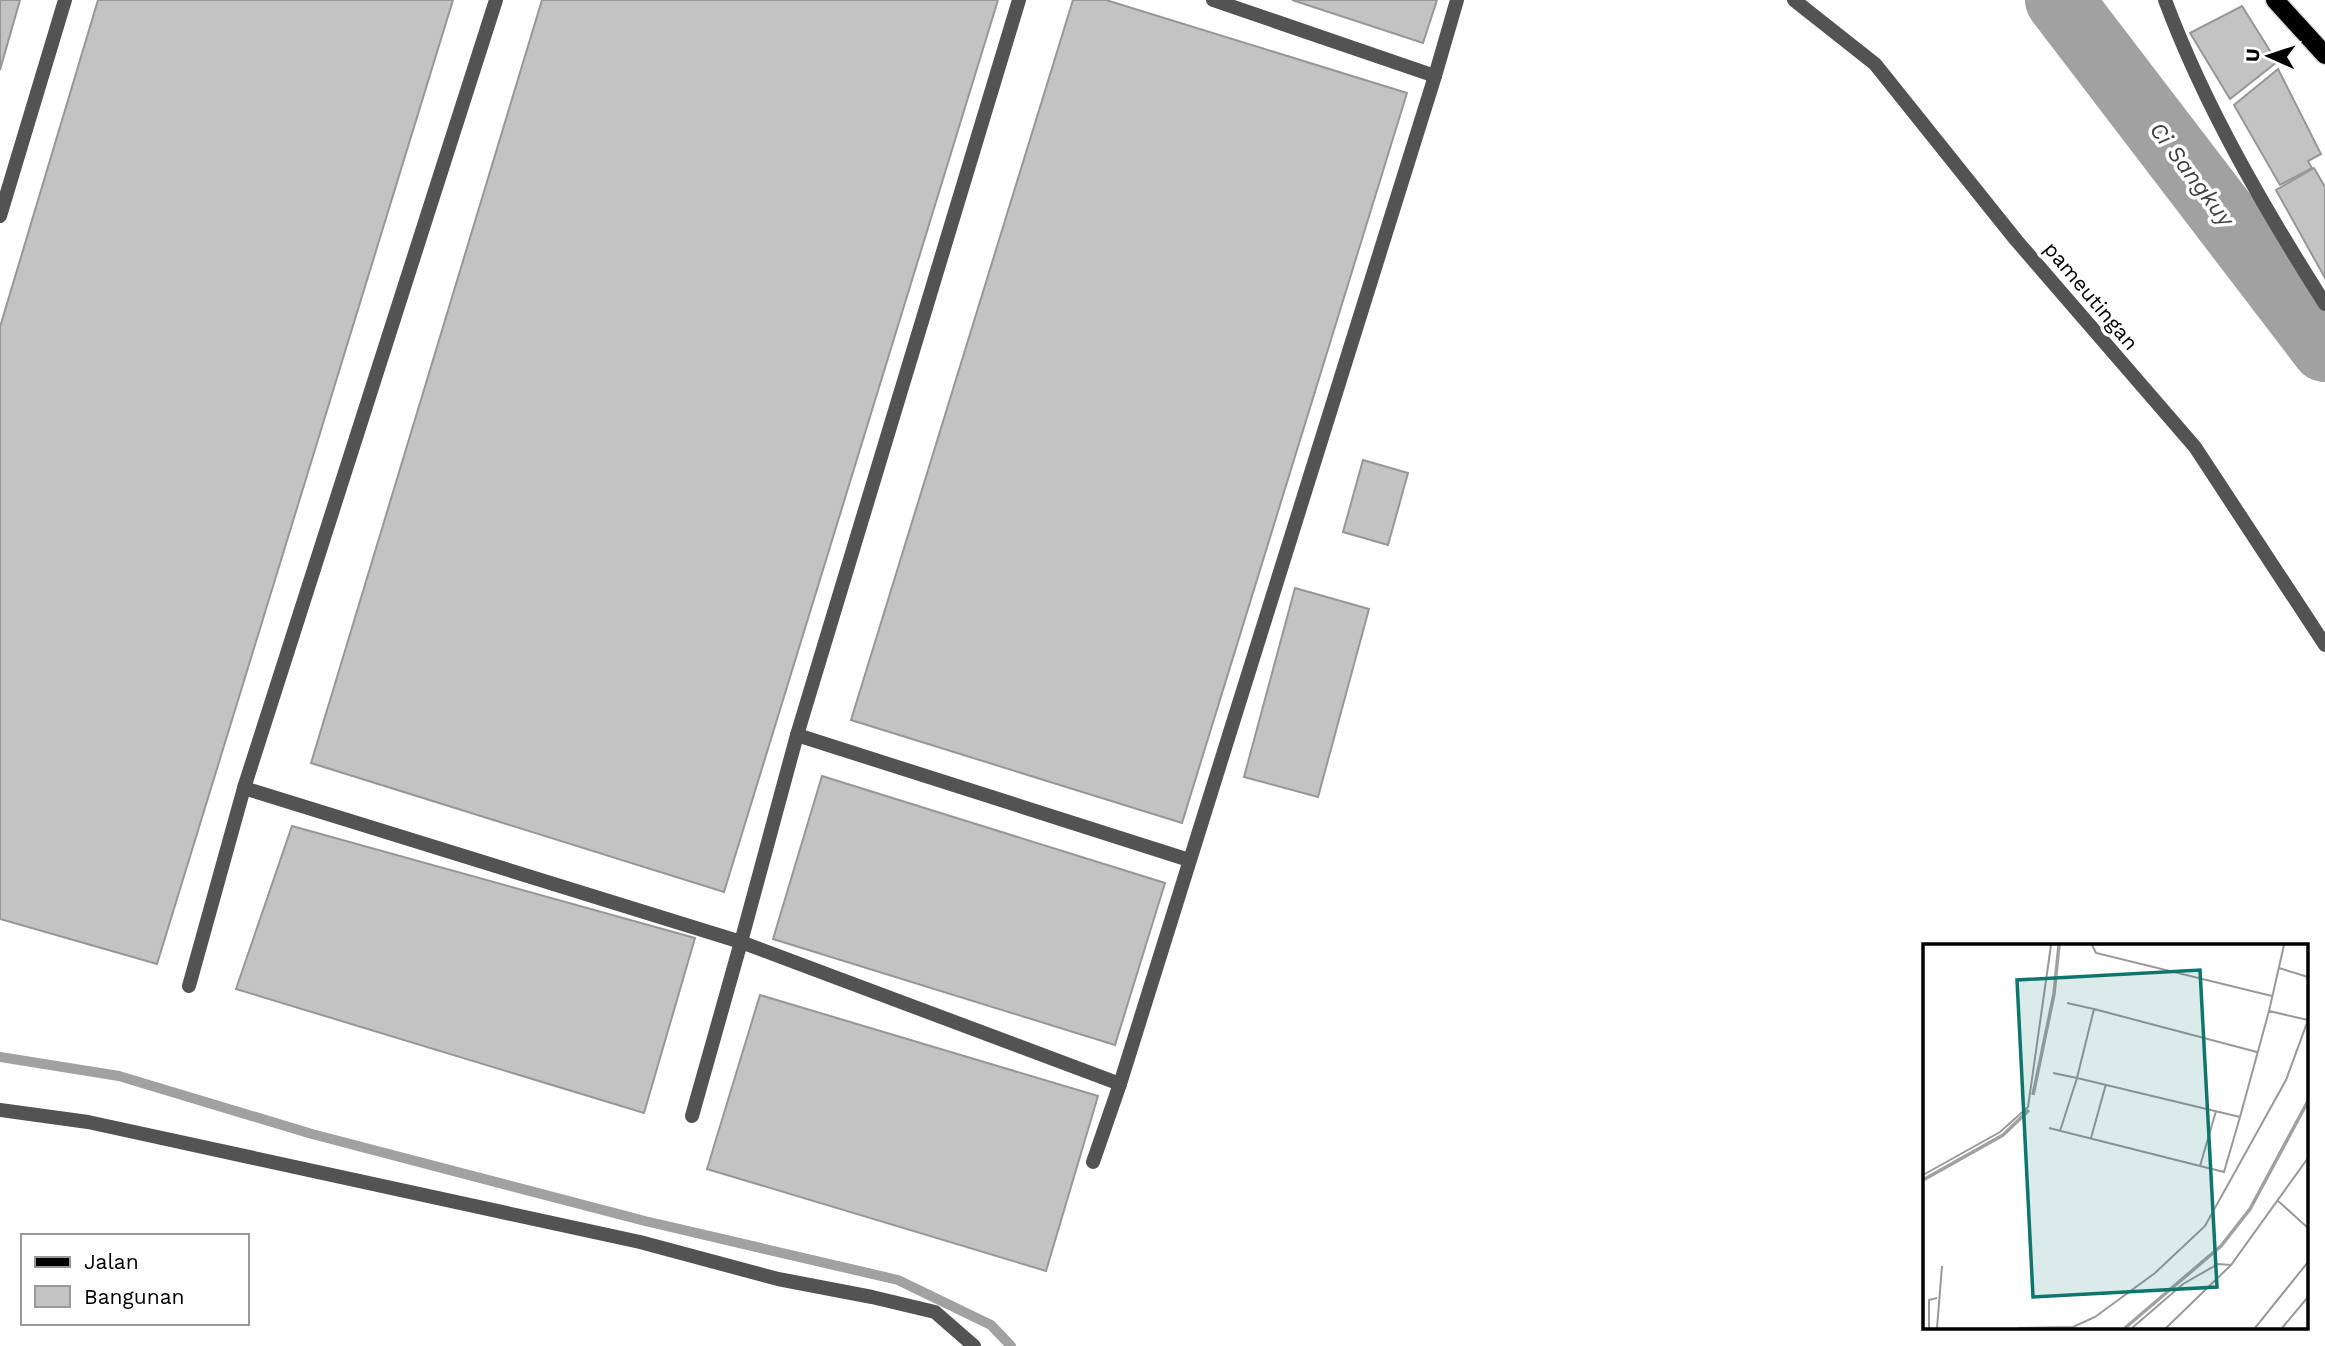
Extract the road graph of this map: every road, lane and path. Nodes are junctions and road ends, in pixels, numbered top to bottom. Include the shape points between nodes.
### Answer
1 (65, 0) edge
2 (496, 0) edge
3 (1019, 0) edge
4 (1213, 0) edge
5 (1457, 0) edge
6 (1794, 0) edge
7 (2165, 0) edge
8 (2276, 0) edge
9 (2325, 55) edge
10 (1435, 76) junction
11 (0, 216) edge
12 (2325, 304) edge
13 (2325, 645) edge
14 (797, 735) junction
15 (244, 789) junction
16 (1189, 860) junction
17 (741, 942) junction
18 (189, 986) dead end
19 (1120, 1084) junction
20 (0, 1110) edge
21 (692, 1116) dead end
22 (1093, 1162) dead end
23 (974, 1346) edge

1 - 11 street
2 - 15 street
3 - 14 street
4 - 10 street
5 - 10 street
6 - 13 street, pameutingan via 1875,64 2016,240 2195,447
7 - 12 street via 2214,112
8 - 9 main road
10 - 16 street
14 - 16 street
14 - 17 street
15 - 17 street
15 - 18 street
16 - 19 street
17 - 19 street
17 - 21 street
19 - 22 street
20 - 23 street via 101,1125 640,1242 778,1279 935,1312

